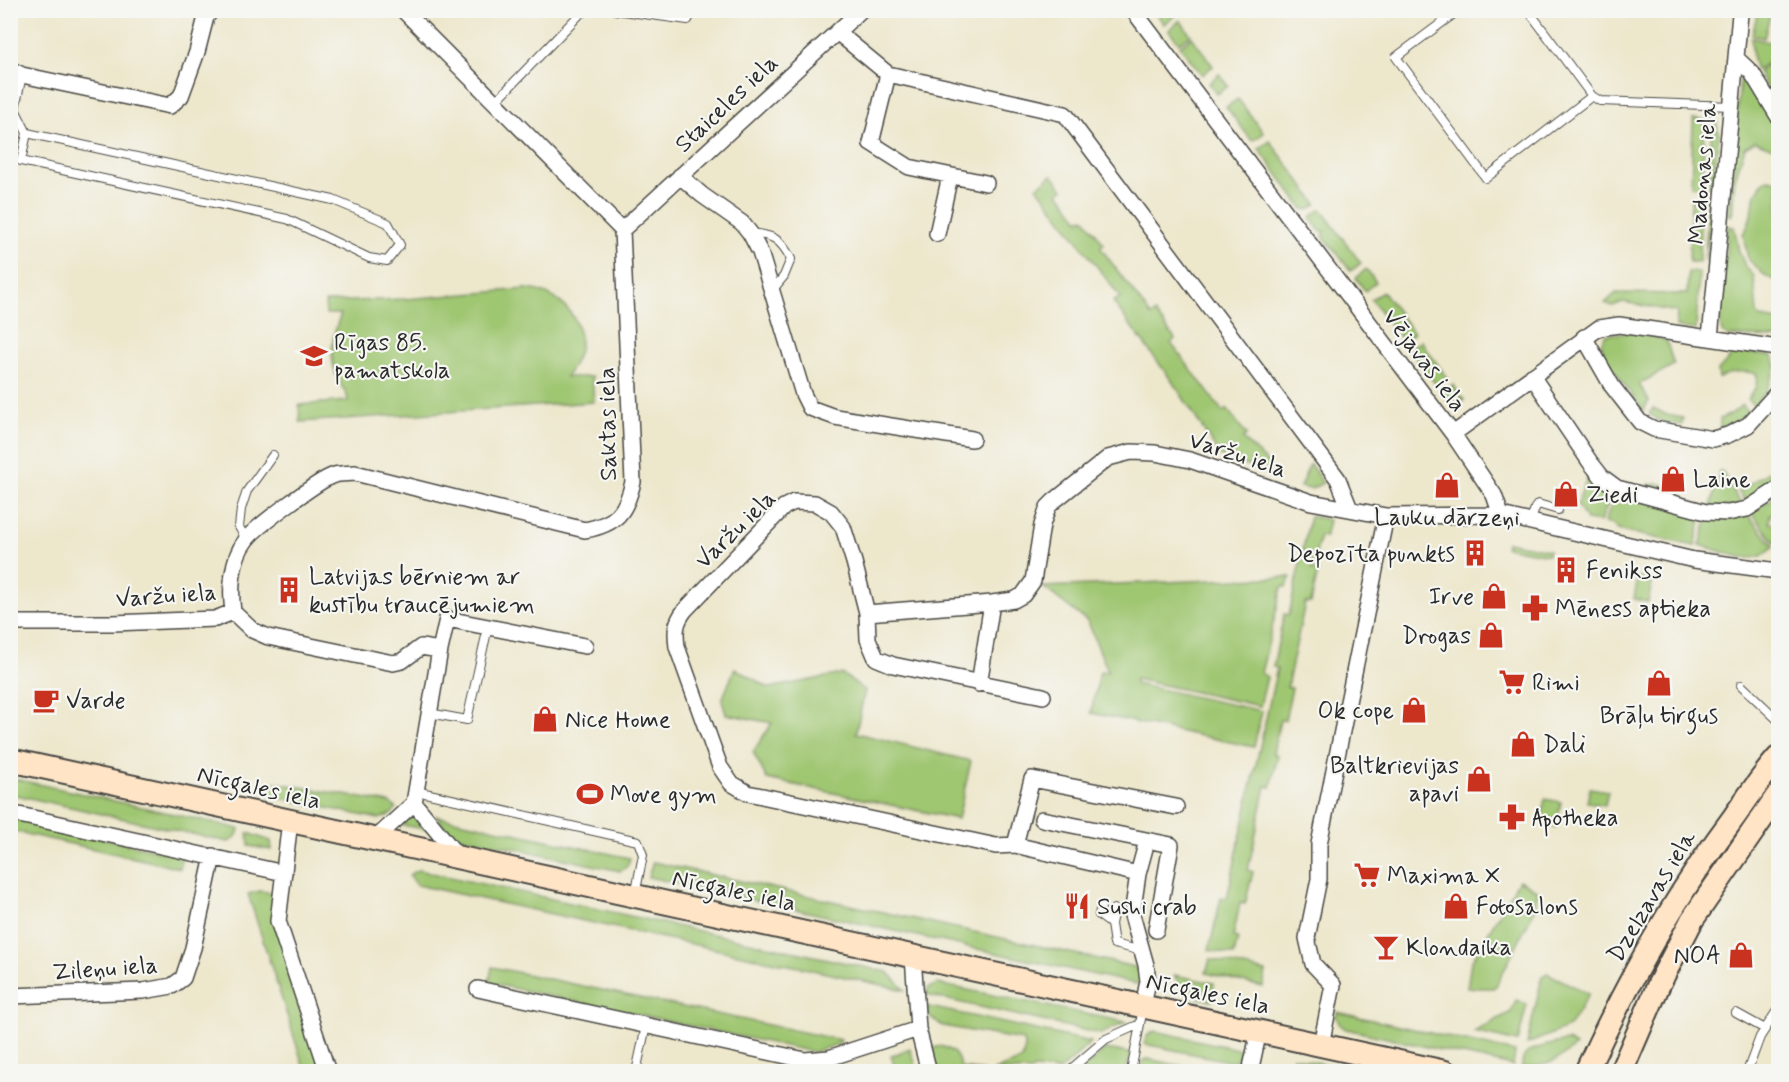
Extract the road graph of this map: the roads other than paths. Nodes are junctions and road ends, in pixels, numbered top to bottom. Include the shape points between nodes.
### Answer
1 (212, 10) edge
2 (404, 10) edge
3 (589, 10) edge
4 (615, 10) edge
5 (693, 10) edge
6 (861, 10) edge
7 (1133, 10) edge
8 (1458, 10) edge
9 (1528, 10) edge
10 (1741, 12) edge
11 (837, 32) junction
12 (1736, 58) junction
13 (16, 72) edge
14 (888, 74) junction
15 (1592, 96) junction
16 (495, 102) junction
17 (1731, 106) junction
18 (1779, 116) edge
19 (27, 134) junction
20 (680, 176) junction
21 (950, 176) junction
22 (986, 183) dead end
23 (622, 230) junction
24 (750, 232) junction
25 (937, 234) dead end
26 (771, 292) junction
27 (1584, 337) junction
28 (1710, 338) junction
29 (1779, 348) edge
30 (1532, 376) junction
31 (1779, 392) edge
32 (1453, 434) junction
33 (972, 439) dead end
34 (273, 455) dead end
35 (1779, 489) edge
36 (1350, 509) junction
37 (1558, 510) dead end
38 (1501, 515) junction
39 (1386, 516) junction
40 (1531, 521) junction
41 (246, 539) junction
42 (1778, 570) edge
43 (992, 603) junction
44 (232, 612) junction
45 (867, 613) junction
46 (10, 622) edge
47 (488, 627) junction
48 (585, 646) dead end
49 (440, 650) junction
50 (980, 684) junction
51 (1741, 685) dead end
52 (1043, 696) dead end
53 (429, 713) junction
54 (1779, 720) edge
55 (1779, 758) edge
56 (10, 760) edge
57 (1779, 795) edge
58 (415, 797) junction
59 (1176, 807) dead end
60 (10, 813) edge
61 (1042, 819) dead end
62 (290, 821) junction
63 (374, 840) junction
64 (1147, 841) junction
65 (1016, 845) junction
66 (213, 856) junction
67 (459, 858) junction
68 (284, 873) junction
69 (1138, 874) junction
70 (634, 896) junction
71 (1101, 906) dead end
72 (1114, 909) dead end
73 (1111, 924) junction
74 (1156, 930) dead end
75 (1142, 951) junction
76 (913, 956) junction
77 (478, 989) dead end
78 (10, 996) edge
79 (1779, 1009) edge
80 (1736, 1013) dead end
81 (1141, 1015) junction
82 (646, 1026) junction
83 (918, 1029) junction
84 (1766, 1029) junction
85 (1259, 1031) junction
86 (1321, 1045) junction
87 (1071, 1069) dead end
88 (328, 1071) edge
89 (636, 1071) edge
90 (929, 1071) edge
91 (1131, 1071) edge
92 (1250, 1071) edge
93 (1445, 1071) edge
94 (1586, 1071) edge
95 (1621, 1071) edge
96 (1747, 1071) edge

1 - 13 street via 206,17 182,96 170,106
2 - 16 street
3 - 16 lane via 581,13
4 - 5 lane via 688,20
6 - 11 street, Staiceles iela
7 - 32 street, Vējavas iela
8 - 15 lane via 1396,57 1486,178
9 - 15 lane
10 - 12 street, Madonas iela
11 - 14 street
11 - 20 street, Staiceles iela
12 - 17 street, Madonas iela
12 - 18 street via 1752,73
13 - 19 lane via 15,109
14 - 21 street via 871,143 909,168
14 - 36 street via 1065,114 1338,479
15 - 17 lane via 1615,103
16 - 23 street
17 - 28 street, Madonas iela
19 - 19 lane via 333,200 388,223 400,245 387,261 369,258 287,219 21,161
20 - 23 street, Staiceles iela
20 - 24 street
21 - 22 street
21 - 25 street
23 - 41 street, Saktas iela via 633,482 628,504 616,519 601,527 572,528 355,473 333,475
24 - 26 street
24 - 26 lane via 782,242 791,259
26 - 33 street via 810,408 835,417
27 - 28 street via 1599,328 1619,325
27 - 30 street
27 - 31 street via 1619,395 1640,422 1654,429 1713,439 1728,435 1748,425
28 - 29 street
30 - 32 street
30 - 35 street via 1590,462 1617,488 1706,512 1728,513 1747,508
32 - 38 street, Vējavas iela via 1494,495
34 - 41 lane via 247,491 241,508 239,527
36 - 39 street, Varžu iela
36 - 43 street, Varžu iela via 1311,502 1190,460 1131,452 1108,458 1048,507 1033,581 1023,596
37 - 40 lane via 1538,504
38 - 39 street, Varžu iela
38 - 40 street
39 - 86 street via 1318,843 1319,879 1307,939 1313,964 1333,985
40 - 42 street via 1694,560
41 - 44 street via 238,555 230,594
43 - 45 street, Varžu iela
43 - 50 street
44 - 46 street, Varžu iela via 215,619
44 - 49 street, Varžu iela via 252,630 268,637 393,663 420,647
45 - 50 street via 868,639 876,658
45 - 65 street, Varžu iela via 843,527 831,512 815,503 794,502 784,507 685,610 675,629 677,646 720,767 731,783 748,793 996,846
47 - 48 street
47 - 49 street via 447,620
47 - 53 lane via 467,720
49 - 53 street
50 - 52 street
51 - 54 lane
53 - 58 street
55 - 94 street, Dzelzavas iela via 1707,852 1663,923
56 - 62 street, Nīcgales iela
57 - 95 street, Dzelzavas iela via 1692,920
58 - 63 street
58 - 67 street
58 - 70 lane via 638,841 643,855
59 - 65 street via 1032,779
60 - 66 street
61 - 64 street
62 - 63 street, Nīcgales iela
62 - 68 street
63 - 67 street, Nīcgales iela
64 - 69 street
64 - 74 street via 1171,845
65 - 69 street, Varžu iela via 1115,873
66 - 68 street
66 - 78 street, Zileņu iela via 193,948 183,978 172,986 143,991
67 - 70 street, Nīcgales iela
68 - 88 street via 278,921
69 - 75 street via 1132,915
70 - 76 street, Nīcgales iela
71 - 73 lane via 1099,915
72 - 73 lane
73 - 75 lane via 1114,944
75 - 81 street via 1148,981
76 - 81 street, Nīcgales iela
76 - 83 street
77 - 82 street
79 - 84 lane
80 - 84 lane
81 - 85 street, Nīcgales iela
81 - 87 lane
81 - 91 lane
82 - 83 street via 805,1060 829,1058
82 - 89 lane
83 - 90 street
84 - 96 lane
85 - 86 street, Nīcgales iela
85 - 92 street
86 - 93 street, Nīcgales iela

